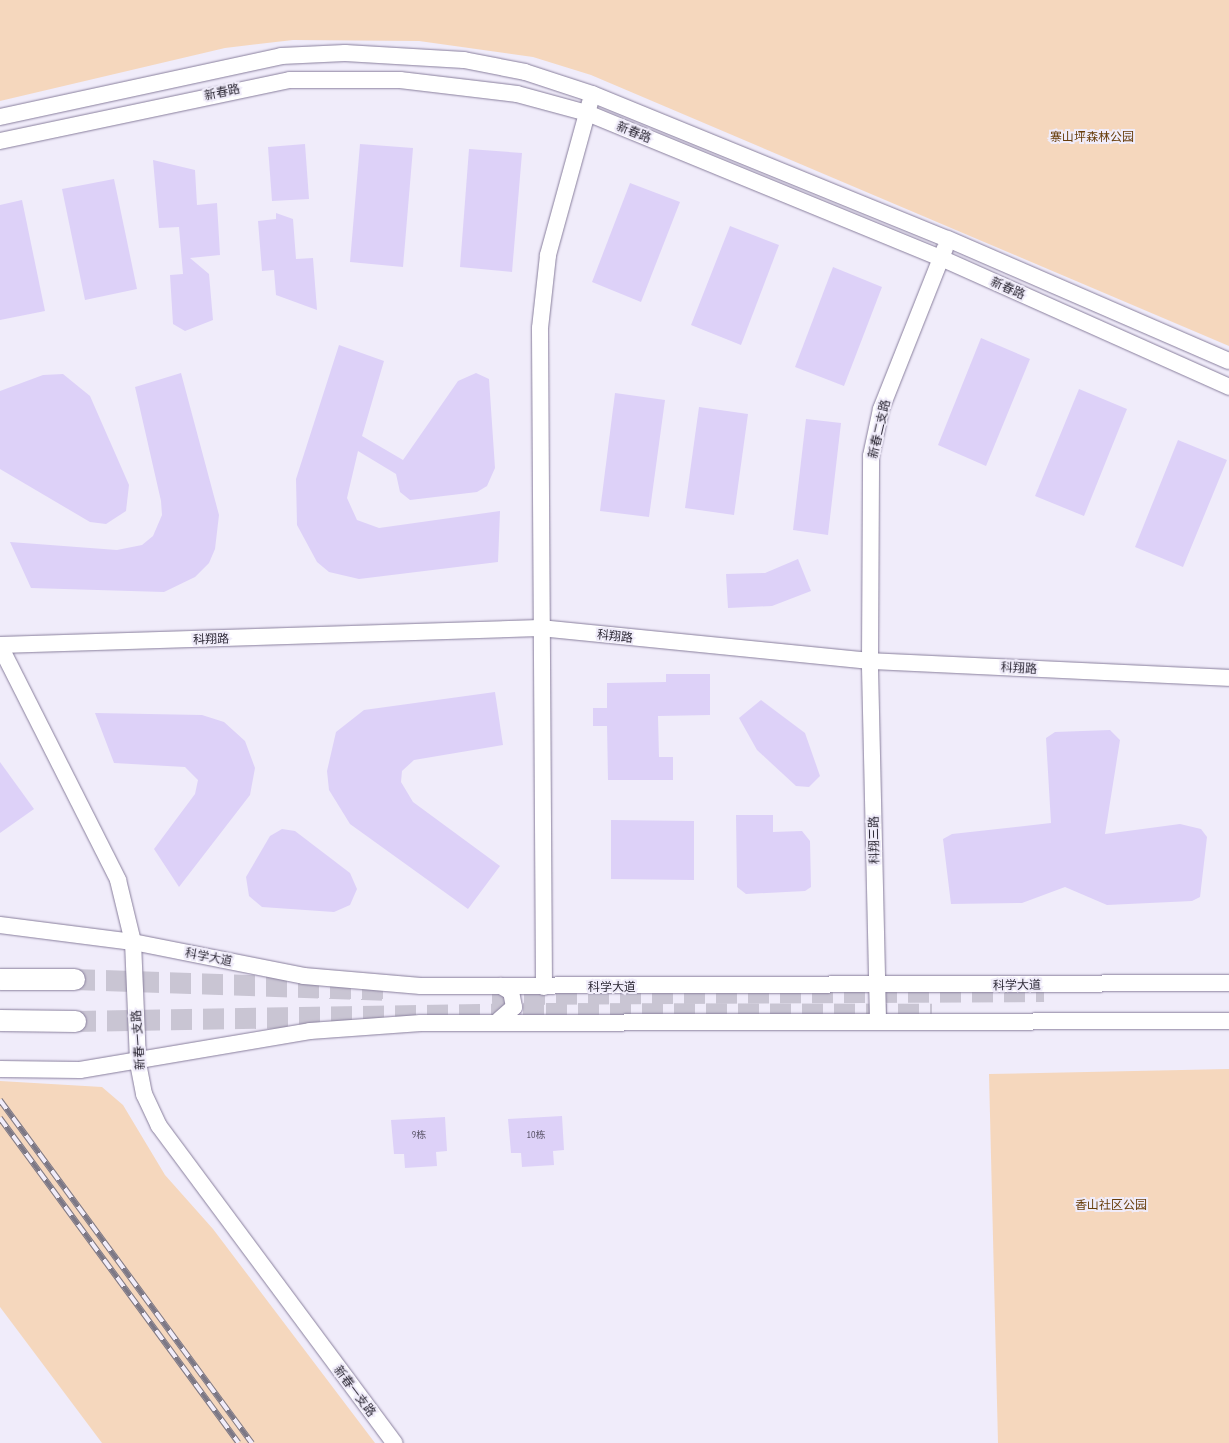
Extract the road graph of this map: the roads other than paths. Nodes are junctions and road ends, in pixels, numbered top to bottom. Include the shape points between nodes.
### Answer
1 (592, 94) junction
2 (587, 113) junction
3 (0, 116) edge
4 (0, 141) edge
5 (948, 239) junction
6 (941, 258) junction
7 (1229, 361) edge
8 (1229, 387) edge
9 (540, 628) junction
10 (0, 646) edge
11 (870, 661) junction
12 (1229, 678) edge
13 (0, 925) edge
14 (133, 942) junction
15 (0, 979) edge
16 (74, 980) tunnel mouth
17 (1229, 983) edge
18 (501, 986) junction
19 (878, 986) junction
20 (544, 987) junction
21 (0, 1020) edge
22 (498, 1020) junction
23 (878, 1020) junction
24 (75, 1021) tunnel mouth
25 (1229, 1021) edge
26 (138, 1064) junction
27 (0, 1069) edge
28 (394, 1443) edge

1 - 2 main road
1 - 3 main road, 新春路 via 525,72 464,60 345,53 226,65
1 - 5 main road, 新春路
2 - 4 main road, 新春路 via 517,94 460,86 400,80 290,80
2 - 6 main road, 新春路
2 - 9 main road via 548,255 540,328
5 - 6 main road, 新春二支路
5 - 7 main road, 新春路
6 - 8 main road, 新春路
6 - 11 main road, 新春二支路 via 881,409 871,456
9 - 10 main road, 科翔路
9 - 11 main road, 科翔路
9 - 20 main road
10 - 14 main road, 新春一支路 via 118,880
11 - 12 main road, 科翔路
11 - 19 main road, 科翔三路
13 - 14 main road, 科学大道
14 - 18 main road, 科学大道 via 321,978
14 - 26 main road, 新春一支路
15 - 16 highway
17 - 19 main road, 科学大道
18 - 20 main road, 科学大道
18 - 22 main road via 511,992 514,1008
19 - 20 main road, 科学大道
19 - 23 main road, 科翔三路
21 - 24 highway
22 - 23 main road
22 - 26 main road via 310,1031
23 - 25 main road
26 - 27 main road via 80,1070
26 - 28 main road, 新春一支路 via 144,1094 177,1155

